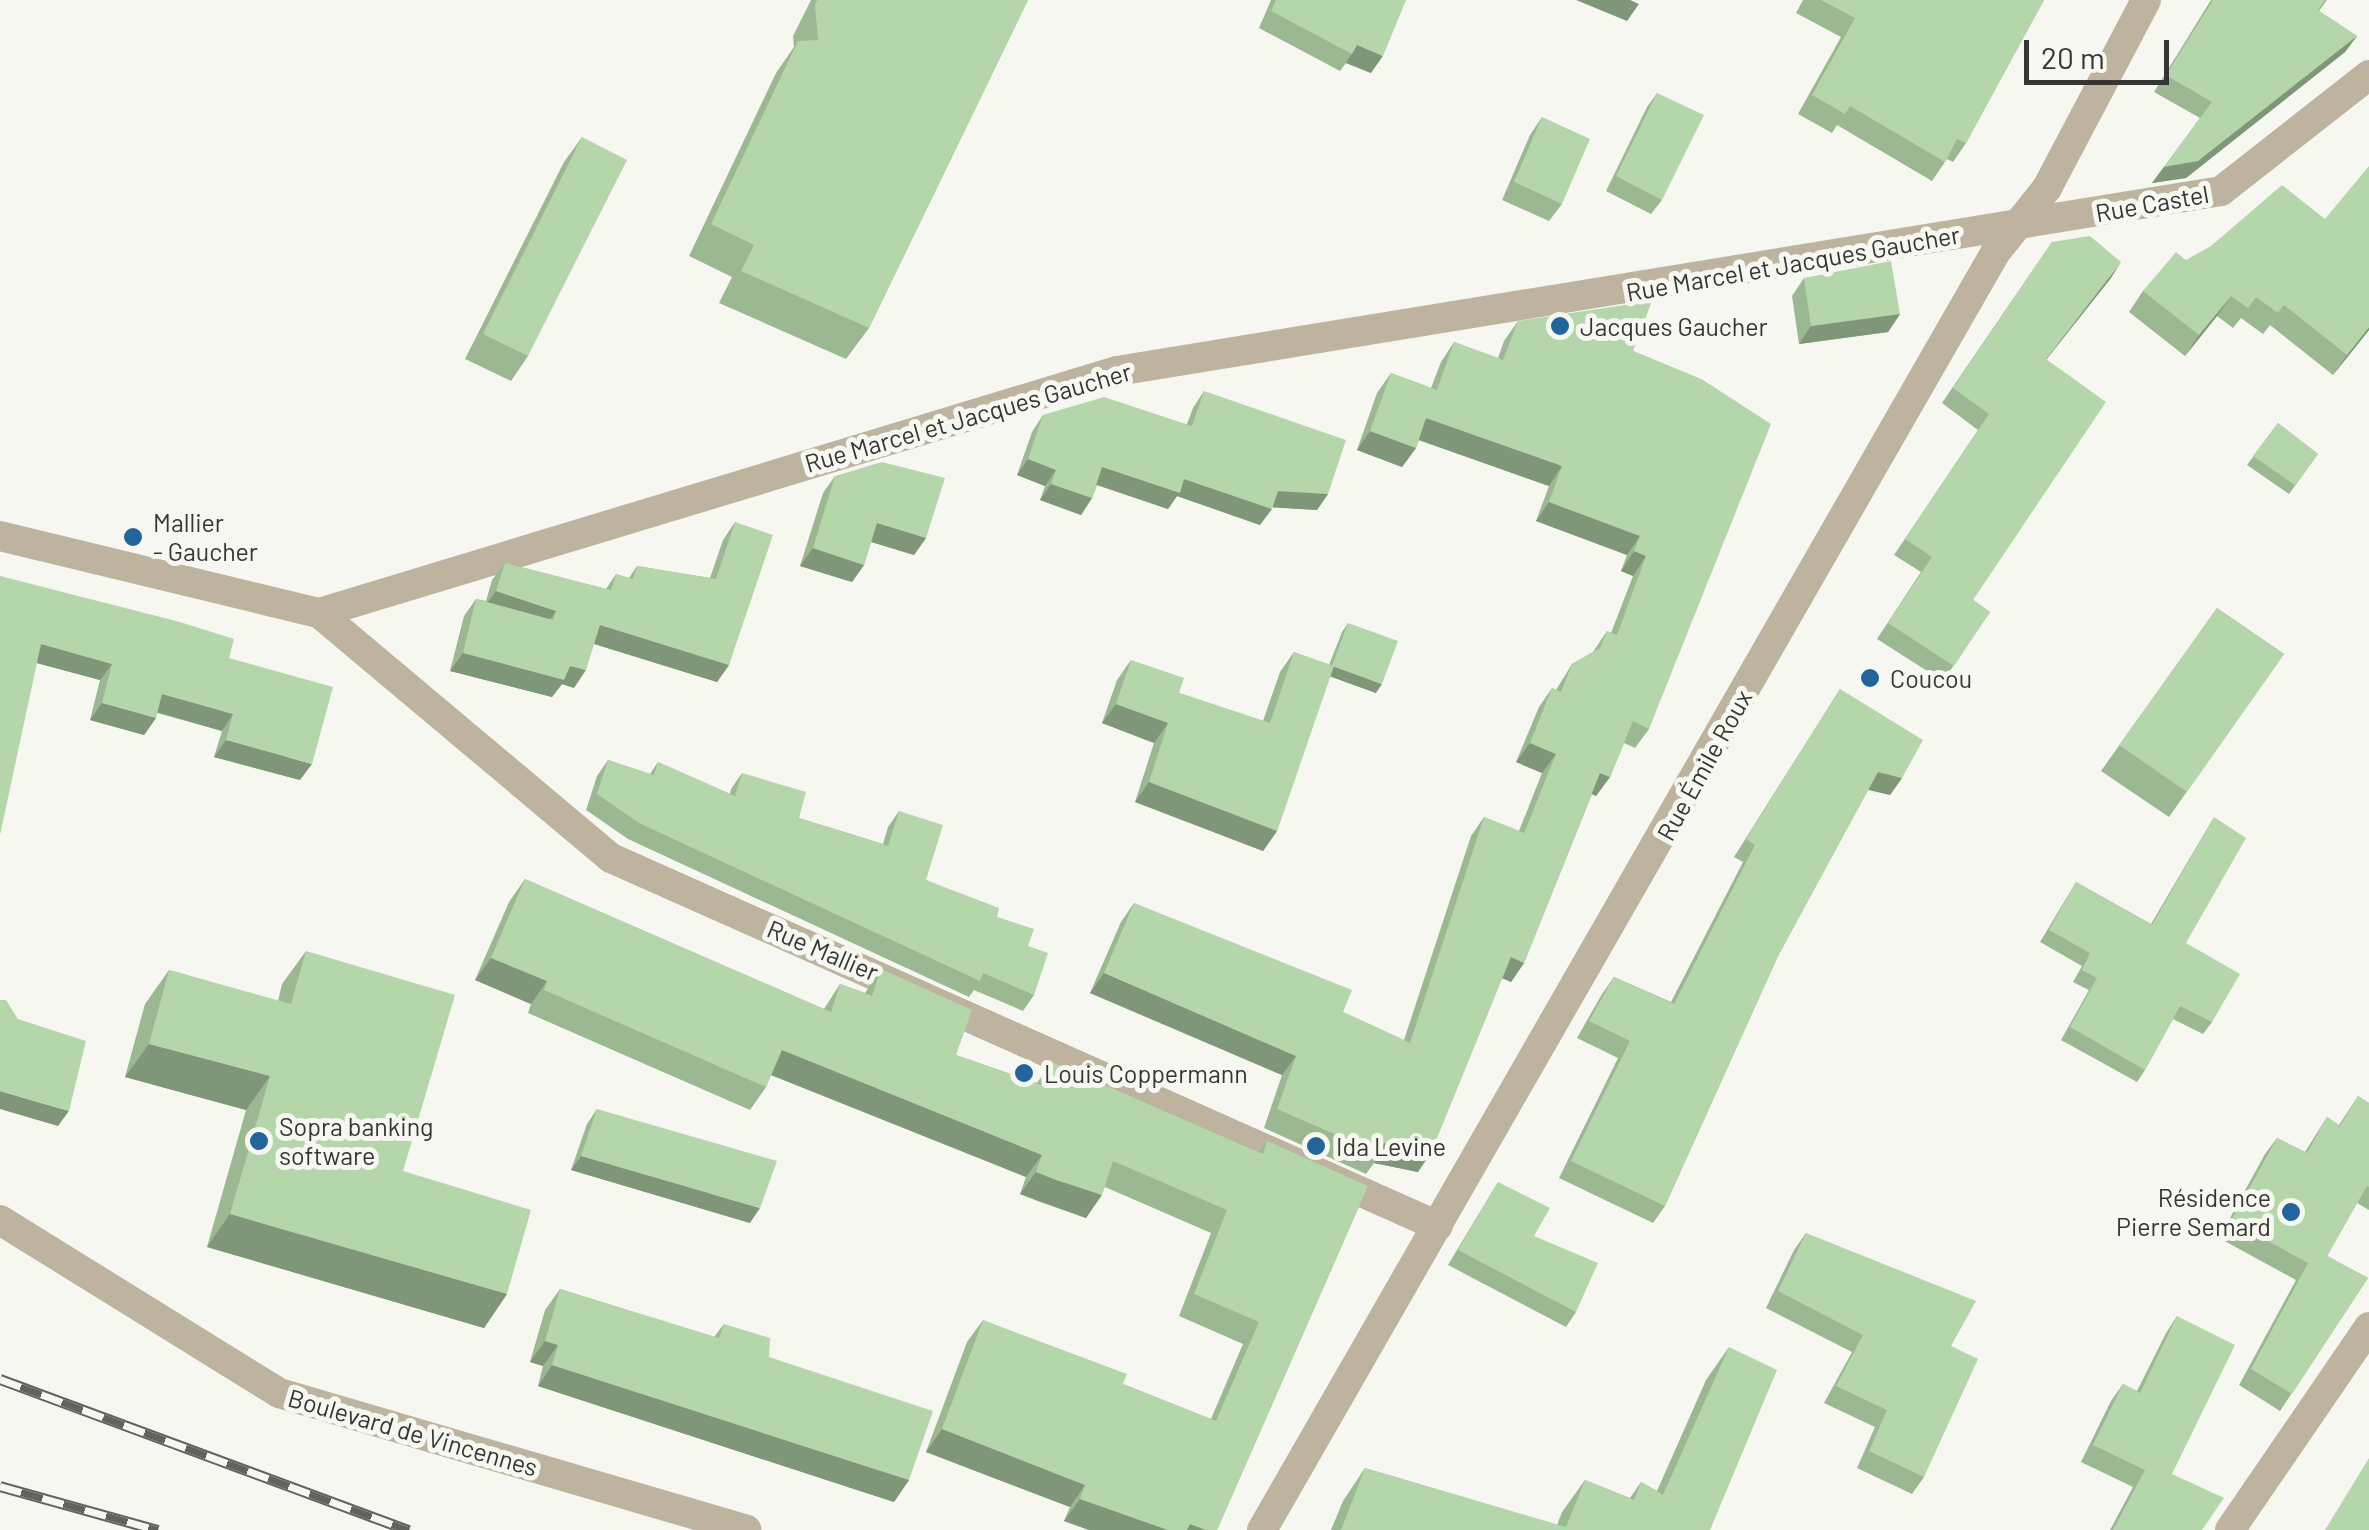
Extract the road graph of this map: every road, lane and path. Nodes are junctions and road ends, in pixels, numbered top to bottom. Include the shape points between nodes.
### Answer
1 (2146, 0) edge
2 (2369, 75) edge
3 (2017, 228) junction
4 (0, 536) edge
5 (319, 613) junction
6 (0, 1220) edge
7 (1438, 1226) junction
8 (2369, 1327) edge
9 (746, 1530) edge
10 (1262, 1530) edge
11 (2230, 1530) edge

1 - 3 street, Rue Émile Roux
2 - 3 street, Rue Castel via 2221,191
3 - 5 street, Rue Marcel et Jacques Gaucher via 1117,372
3 - 7 street, Rue Émile Roux
4 - 5 street
5 - 7 street, Rue Mallier via 612,858
6 - 9 street, Boulevard de Vincennes via 279,1394
7 - 10 street, Rue Émile Roux
8 - 11 street

